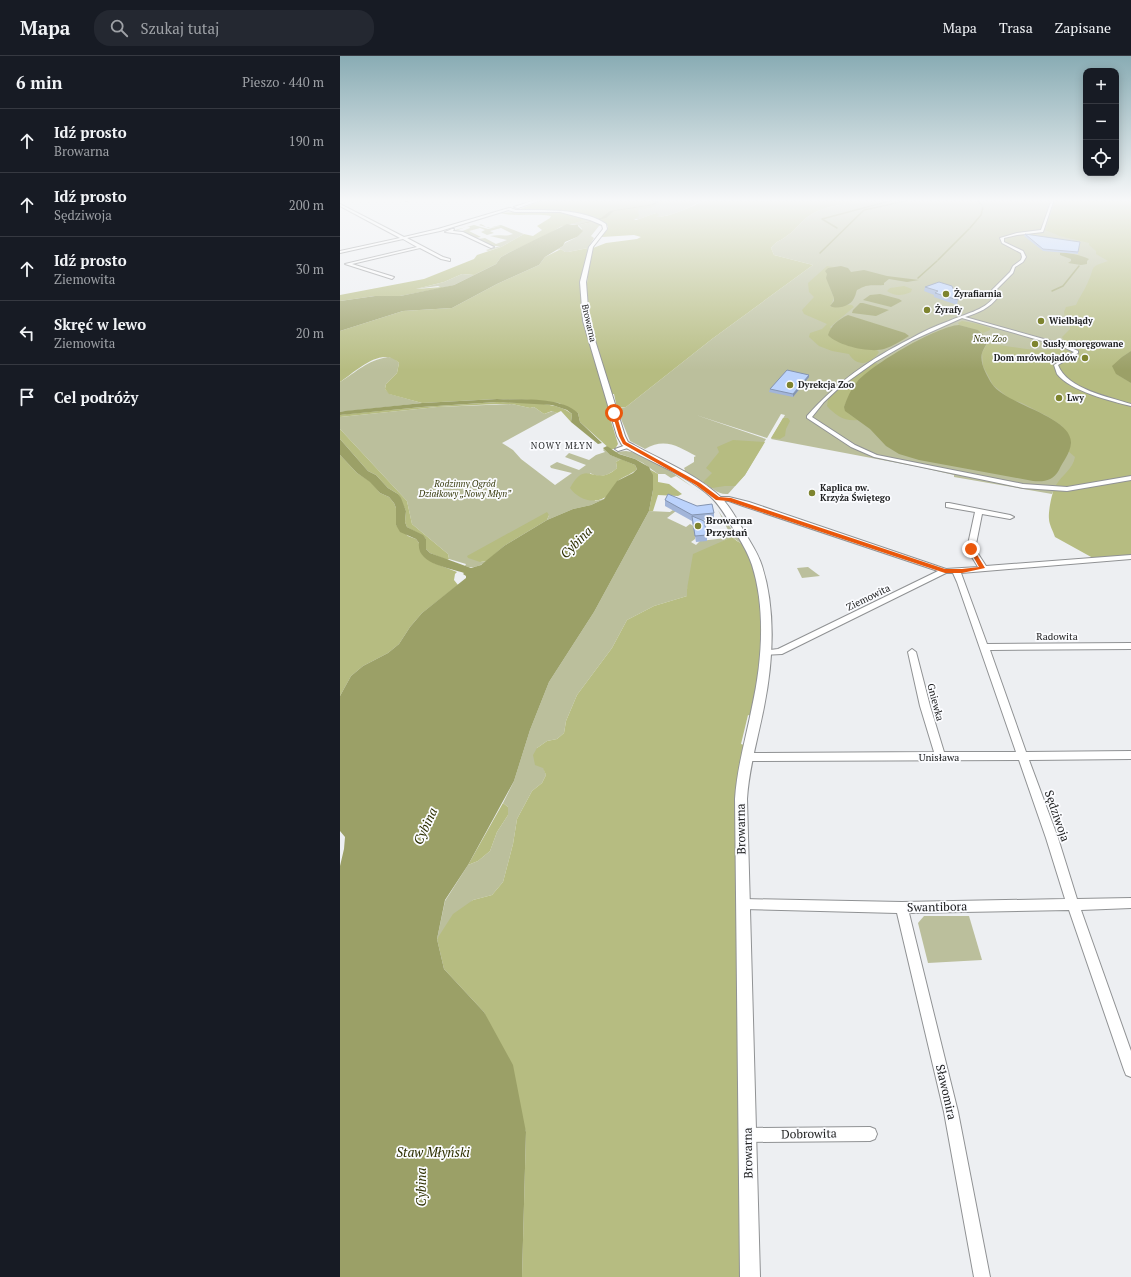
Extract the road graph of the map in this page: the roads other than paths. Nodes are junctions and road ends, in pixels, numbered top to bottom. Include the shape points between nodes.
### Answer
1 (381, 256) edge
2 (440, 256) edge
3 (589, 256) edge
4 (1024, 256) edge
5 (449, 260) dead end
6 (392, 278) dead end
7 (961, 317) junction
8 (1131, 405) edge
9 (629, 446) junction
10 (618, 449) dead end
11 (1131, 478) edge
12 (717, 499) junction
13 (949, 505) dead end
14 (979, 512) junction
15 (1010, 517) dead end
16 (1131, 557) edge
17 (983, 568) junction
18 (950, 571) junction
19 (1131, 646) edge
20 (984, 647) junction
21 (912, 652) dead end
22 (765, 653) junction
23 (1131, 755) edge
24 (1022, 756) junction
25 (747, 757) junction
26 (941, 757) junction
27 (1131, 903) edge
28 (742, 904) junction
29 (1073, 905) junction
30 (902, 908) junction
31 (1131, 1070) edge
32 (870, 1134) dead end
33 (748, 1135) junction
34 (750, 1277) edge
35 (982, 1277) edge

1 - 6 street via 347,264
2 - 5 street
3 - 9 street, Browarna via 583,282 584,308 621,436
4 - 7 street via 993,291 995,300 986,307
7 - 8 street via 1077,352 1056,365 1059,374 1085,390
7 - 11 street via 924,333 856,372 834,389 809,417 852,446 876,456 1023,486 1067,489
9 - 10 street
9 - 12 street, Browarna via 698,484
12 - 18 street via 729,499
12 - 22 street, Browarna via 727,510 756,565 765,620
13 - 14 street
14 - 15 street
14 - 17 street via 971,549
16 - 17 street, Ziemowita
17 - 18 street, Ziemowita
18 - 20 street, Sędziwoja via 961,582
18 - 22 street, Ziemowita via 779,652
19 - 20 street, Radowita
20 - 24 street, Sędziwoja
21 - 26 street, Gniewka
22 - 25 street, Browarna via 762,692
23 - 24 street, Unisława
24 - 26 street, Unisława
24 - 29 street, Sędziwoja
25 - 26 street, Unisława
25 - 28 street, Browarna via 741,799
27 - 29 street, Swantibora
28 - 30 street, Swantibora
28 - 33 street, Browarna
29 - 30 street, Swantibora
29 - 31 street, Sędziwoja
30 - 35 street, Sławomira via 951,1112
32 - 33 street, Dobrowita
33 - 34 street, Browarna

